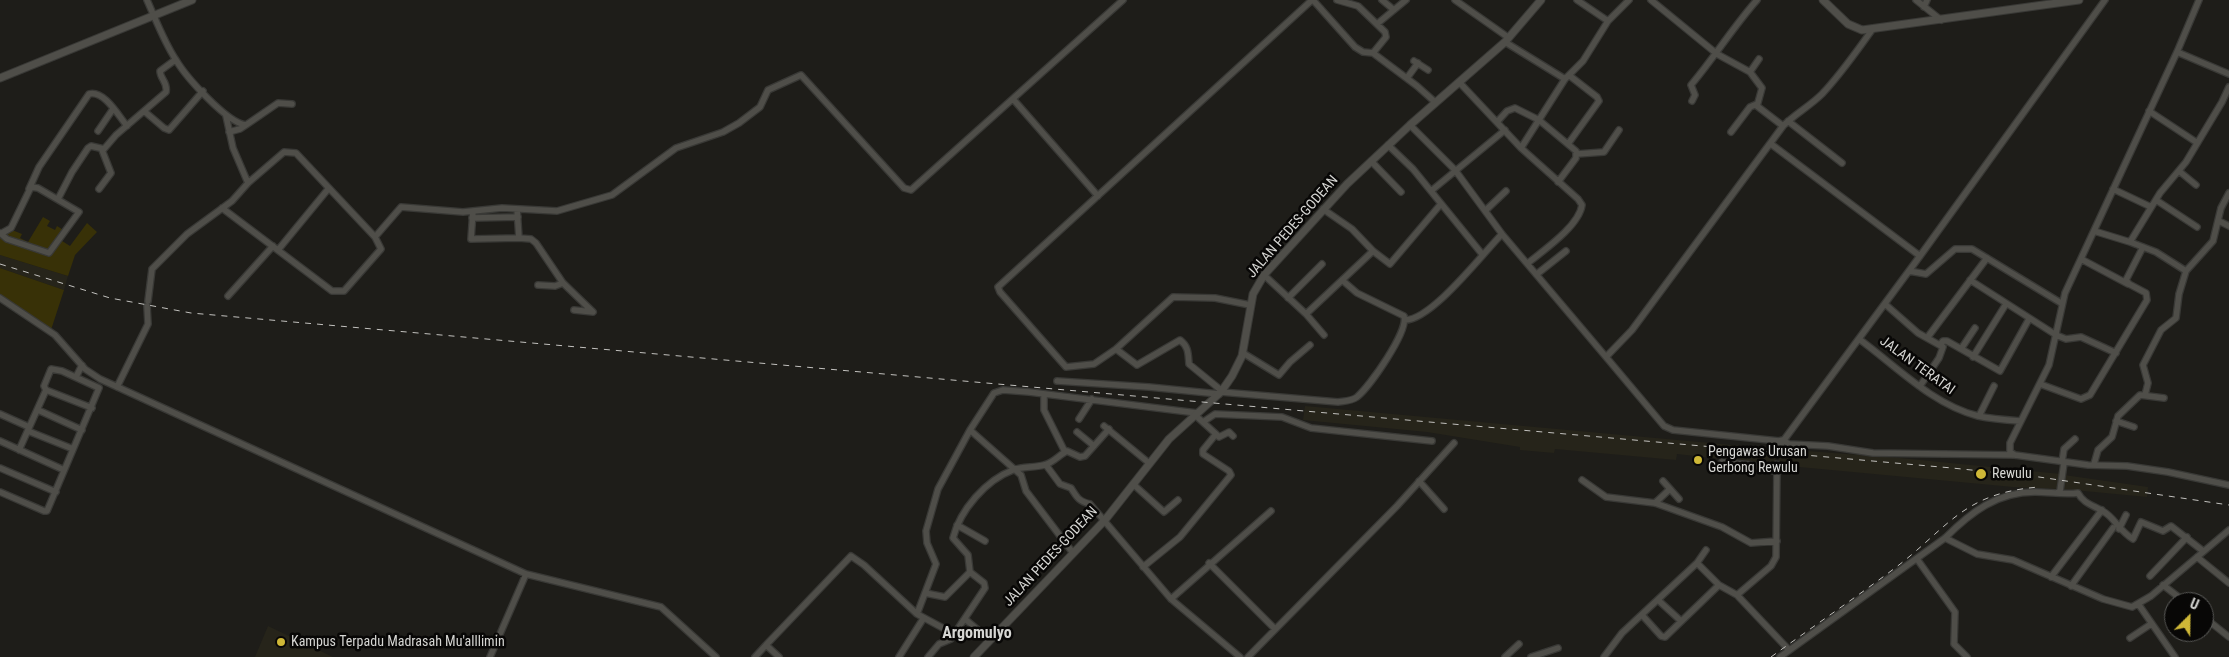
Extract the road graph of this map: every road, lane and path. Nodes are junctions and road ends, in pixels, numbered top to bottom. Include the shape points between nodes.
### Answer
1 (147, 0) edge
2 (192, 0) edge
3 (1123, 0) edge
4 (1312, 0) edge
5 (1337, 0) edge
6 (1382, 0) edge
7 (1406, 0) edge
8 (1456, 0) edge
9 (1542, 0) edge
10 (1577, 0) edge
11 (1628, 0) edge
12 (1652, 0) edge
13 (1757, 0) edge
14 (1823, 0) edge
15 (1916, 0) edge
16 (1927, 0) edge
17 (2079, 0) edge
18 (2105, 0) edge
19 (2199, 0) edge
20 (1924, 7) junction
21 (1394, 10) junction
22 (154, 15) junction
23 (1941, 20) junction
24 (1608, 21) junction
25 (1377, 24) junction
26 (1872, 30) junction
27 (1507, 40) junction
28 (2177, 52) junction
29 (1373, 53) junction
30 (1717, 54) junction
31 (1759, 59) dead end
32 (175, 60) junction
33 (1428, 70) dead end
34 (1750, 72) junction
35 (2229, 74) edge
36 (0, 78) edge
37 (1407, 78) junction
38 (1568, 78) junction
39 (1459, 82) junction
40 (2229, 87) edge
41 (202, 91) junction
42 (1013, 99) junction
43 (1692, 101) dead end
44 (1435, 102) junction
45 (2222, 102) junction
46 (292, 104) dead end
47 (1757, 104) junction
48 (2229, 104) edge
49 (113, 109) junction
50 (144, 111) junction
51 (2149, 111) junction
52 (226, 116) junction
53 (1540, 120) junction
54 (1497, 122) junction
55 (1786, 124) junction
56 (246, 125) junction
57 (1410, 125) junction
58 (127, 126) junction
59 (1504, 130) junction
60 (1619, 130) dead end
61 (98, 131) dead end
62 (229, 132) junction
63 (1731, 132) dead end
64 (2196, 142) junction
65 (1568, 144) junction
66 (1771, 144) junction
67 (1388, 145) junction
68 (1521, 148) junction
69 (102, 150) junction
70 (1577, 154) junction
71 (1371, 161) junction
72 (1842, 163) dead end
73 (1455, 170) junction
74 (2179, 171) junction
75 (1558, 182) junction
76 (248, 183) junction
77 (2196, 185) dead end
78 (329, 188) junction
79 (99, 189) dead end
80 (2113, 189) junction
81 (28, 190) junction
82 (1431, 191) junction
83 (1401, 192) dead end
84 (1506, 192) dead end
85 (2229, 193) edge
86 (1098, 196) junction
87 (58, 199) junction
88 (2156, 200) junction
89 (1440, 205) junction
90 (2151, 207) junction
91 (222, 208) junction
92 (517, 208) junction
93 (1323, 209) junction
94 (1486, 210) junction
95 (473, 214) junction
96 (518, 217) junction
97 (2219, 221) junction
98 (2229, 226) edge
99 (2197, 227) dead end
100 (2094, 231) junction
101 (1, 233) edge
102 (1502, 234) junction
103 (375, 238) junction
104 (519, 238) junction
105 (2130, 242) junction
106 (2143, 247) junction
107 (275, 248) junction
108 (1373, 251) junction
109 (1566, 251) dead end
110 (1482, 254) junction
111 (1920, 256) junction
112 (1987, 258) junction
113 (2081, 259) junction
114 (1528, 263) junction
115 (1322, 264) dead end
116 (1909, 271) junction
117 (2186, 271) junction
118 (1537, 274) junction
119 (1264, 275) junction
120 (1342, 280) junction
121 (1970, 280) junction
122 (562, 283) junction
123 (2129, 284) junction
124 (538, 285) dead end
125 (228, 296) dead end
126 (0, 298) edge
127 (1288, 298) junction
128 (2061, 303) junction
129 (1885, 304) junction
130 (2006, 304) junction
131 (1250, 306) junction
132 (574, 310) dead end
133 (1306, 314) junction
134 (2029, 319) junction
135 (1405, 320) junction
136 (1975, 328) dead end
137 (1324, 335) dead end
138 (2056, 335) junction
139 (1927, 338) junction
140 (1859, 339) junction
141 (1310, 345) dead end
142 (1940, 345) junction
143 (1116, 349) junction
144 (1961, 349) junction
145 (1243, 353) junction
146 (2116, 353) junction
147 (1606, 357) junction
148 (1973, 357) junction
149 (82, 365) junction
150 (89, 373) junction
151 (76, 378) junction
152 (1057, 381) dead end
153 (85, 382) junction
154 (2040, 384) junction
155 (1920, 386) junction
156 (1994, 386) dead end
157 (117, 387) junction
158 (46, 390) junction
159 (1220, 392) junction
160 (1044, 394) junction
161 (2145, 395) junction
162 (2164, 398) dead end
163 (1092, 400) junction
164 (92, 408) junction
165 (38, 410) junction
166 (0, 414) edge
167 (1196, 414) junction
168 (1979, 416) junction
169 (1079, 419) dead end
170 (2020, 421) junction
171 (2116, 421) junction
172 (1203, 422) junction
173 (2134, 427) dead end
174 (29, 429) junction
175 (82, 430) junction
176 (970, 430) junction
177 (1077, 432) dead end
178 (1216, 434) junction
179 (1232, 436) dead end
180 (2075, 439) dead end
181 (0, 441) edge
182 (1432, 441) dead end
183 (1454, 443) dead end
184 (1779, 443) junction
185 (1094, 446) junction
186 (19, 450) junction
187 (73, 450) junction
188 (1065, 452) junction
189 (2015, 455) junction
190 (1722, 462) dead end
191 (2063, 462) junction
192 (1149, 463) junction
193 (1046, 465) junction
194 (2090, 467) junction
195 (0, 468) edge
196 (1014, 469) junction
197 (64, 470) junction
198 (1582, 480) dead end
199 (1419, 481) junction
200 (1664, 481) dead end
201 (1133, 484) junction
202 (2229, 485) edge
203 (1670, 489) junction
204 (0, 492) edge
205 (56, 492) junction
206 (2057, 493) junction
207 (1679, 499) dead end
208 (1178, 500) dead end
209 (1655, 503) junction
210 (1444, 510) dead end
211 (2102, 510) junction
212 (1271, 511) dead end
213 (2126, 515) dead end
214 (1105, 520) junction
215 (958, 525) junction
216 (2116, 528) junction
217 (2229, 530) edge
218 (1952, 531) junction
219 (2187, 537) junction
220 (1945, 538) junction
221 (985, 541) dead end
222 (1777, 541) junction
223 (1956, 543) junction
224 (1706, 550) dead end
225 (2203, 551) junction
226 (1073, 553) junction
227 (2196, 557) junction
228 (1917, 559) junction
229 (1209, 563) junction
230 (1697, 563) junction
231 (1143, 567) junction
232 (970, 572) junction
233 (526, 574) junction
234 (2150, 576) dead end
235 (2051, 577) junction
236 (2229, 583) edge
237 (1720, 585) junction
238 (2163, 585) junction
239 (2072, 586) junction
240 (2172, 592) edge
241 (925, 593) junction
242 (1737, 595) junction
243 (1171, 599) junction
244 (1658, 600) junction
245 (2140, 605) junction
246 (917, 614) junction
247 (1642, 615) junction
248 (923, 618) junction
249 (965, 620) junction
250 (1681, 621) junction
251 (2151, 624) junction
252 (2214, 625) edge
253 (1276, 629) junction
254 (954, 634) junction
255 (2229, 637) edge
256 (2130, 638) dead end
257 (990, 640) junction
258 (1518, 644) dead end
259 (766, 645) junction
260 (1558, 648) dead end
261 (1789, 650) junction
262 (1547, 654) edge
263 (490, 657) edge
264 (716, 657) edge
265 (755, 657) edge
266 (779, 657) edge
267 (899, 657) edge
268 (928, 657) edge
269 (974, 657) edge
270 (1240, 657) edge
271 (1248, 657) edge
272 (1505, 657) edge
273 (1531, 657) edge
274 (1604, 657) edge
275 (1780, 657) edge
276 (1967, 657) edge
277 (2175, 657) edge

1 - 22 street
2 - 22 street
3 - 42 street
4 - 29 street via 1355,47
4 - 86 street
5 - 25 street via 1358,6
6 - 21 street
7 - 21 street
8 - 27 street
9 - 27 street, JALAN PEDES-GODEAN
10 - 24 street
11 - 24 street
12 - 30 street
13 - 30 street
14 - 26 street via 1848,24
15 - 20 street
16 - 20 street
17 - 23 street
18 - 111 street
19 - 28 street
20 - 23 street
21 - 25 street
22 - 32 street
22 - 36 street
23 - 26 street
24 - 38 street via 1583,61
25 - 29 street via 1386,37
26 - 55 street via 1855,56 1821,95
27 - 38 street
27 - 39 street, JALAN PEDES-GODEAN
28 - 35 street
28 - 51 street
29 - 37 street
30 - 34 street
30 - 43 street via 1691,85 1695,95
31 - 34 street
32 - 41 street
32 - 50 street via 160,71 166,92
33 - 37 street via 1416,62
34 - 47 street via 1762,88
37 - 44 street
38 - 53 street
38 - 65 street via 1599,101
39 - 44 street, JALAN PEDES-GODEAN
39 - 54 street
40 - 45 street
41 - 50 street via 169,130
41 - 52 street
42 - 86 street
42 - 92 street via 946,161 909,190 801,75 768,90 760,107 739,123 676,148 612,195 564,210
44 - 57 street, JALAN PEDES-GODEAN
45 - 48 street
45 - 64 street
46 - 56 street via 278,103
47 - 55 street
47 - 63 street via 1750,107
49 - 58 street
49 - 61 street
49 - 81 street via 95,93 88,94 39,167
50 - 58 street
51 - 64 street
51 - 80 street
52 - 56 street
52 - 62 street
53 - 54 street via 1514,108
53 - 65 street
53 - 68 street
54 - 59 street
55 - 66 street
55 - 72 street
56 - 62 street
57 - 67 street, JALAN PEDES-GODEAN
57 - 73 street
58 - 69 street
59 - 68 street
59 - 73 street
60 - 70 street via 1604,152
62 - 76 street
64 - 74 street
65 - 70 street
66 - 111 street
66 - 147 street via 1632,330
67 - 71 street, JALAN PEDES-GODEAN
67 - 82 street
68 - 75 street
69 - 79 street via 111,173
69 - 87 street via 94,146 88,148
70 - 75 street
71 - 83 street
71 - 93 street, JALAN PEDES-GODEAN
73 - 82 street
73 - 94 street
74 - 77 street
74 - 88 street
75 - 114 street via 1581,202 1582,208 1563,234
76 - 78 street via 288,151 299,155
76 - 91 street
78 - 103 street
78 - 107 street
80 - 90 street
80 - 100 street
81 - 87 street via 34,187
81 - 101 street via 10,228
82 - 89 street
84 - 94 street
85 - 97 street
86 - 143 street via 1000,284 999,290 1066,367 1094,364
87 - 101 street via 79,212 49,253 7,240
88 - 90 street
88 - 99 street
89 - 108 street via 1390,264
89 - 110 street
90 - 105 street
91 - 107 street
91 - 157 street via 187,234 152,269 148,324
92 - 95 street
92 - 96 street
93 - 108 street via 1352,230
93 - 119 street, JALAN PEDES-GODEAN
94 - 102 street
95 - 96 street
95 - 103 street via 401,208
95 - 104 street via 471,239
96 - 104 street
97 - 98 street
97 - 117 street via 2213,241
100 - 105 street
100 - 113 street
102 - 110 street
102 - 114 street
103 - 107 street via 380,252 344,292 326,287
104 - 122 street via 536,243
105 - 106 street
106 - 117 street
106 - 123 street via 2126,280
107 - 125 street
108 - 120 street
109 - 118 street
110 - 135 street via 1439,302 1422,314
111 - 116 street
112 - 116 street via 1972,249 1963,248 1950,253 1926,274
112 - 121 street
112 - 128 street
113 - 123 street
113 - 128 street
114 - 118 street
115 - 127 street
116 - 129 street
117 - 161 street via 2176,318 2161,330 2143,365 2148,383
118 - 147 street
119 - 127 street
119 - 131 street, JALAN PEDES-GODEAN via 1256,286
120 - 133 street
120 - 135 street via 1357,293 1404,316
121 - 130 street
121 - 139 street
122 - 124 street
122 - 132 street via 593,312
123 - 146 street via 2148,296
126 - 149 street via 55,335
127 - 133 street
128 - 138 street
129 - 139 street
129 - 140 street
130 - 134 street
130 - 148 street
131 - 143 street via 1215,298 1173,297
131 - 145 street, JALAN PEDES-GODEAN
133 - 137 street
134 - 138 street
134 - 148 street via 2001,371
135 - 159 street via 1400,340 1362,392 1351,400 1338,402
136 - 144 street
138 - 146 street via 2066,339 2081,337
138 - 154 street via 2049,365
139 - 142 street
140 - 155 street, JALAN TERATAI
140 - 184 street
141 - 145 street via 1279,375
142 - 144 street via 1945,340
142 - 155 street via 1942,352
143 - 159 street via 1137,365 1180,340 1189,353 1189,364
144 - 148 street
145 - 159 street, JALAN PEDES-GODEAN
146 - 154 street via 2086,398
147 - 184 street via 1668,428
149 - 150 street
149 - 151 street
150 - 153 street
150 - 157 street
151 - 153 street
151 - 158 street via 53,368 44,386
152 - 159 street
153 - 164 street via 99,388
154 - 170 street
155 - 168 street, JALAN TERATAI via 1949,404
156 - 168 street
157 - 233 street
158 - 164 street
158 - 165 street
159 - 167 street, JALAN PEDES-GODEAN
160 - 163 street
160 - 176 street via 997,391 989,398
160 - 188 street via 1044,410
161 - 162 street
161 - 171 street via 2135,398 2121,411
163 - 167 street
163 - 169 street
164 - 175 street
165 - 174 street
165 - 175 street
166 - 174 street
167 - 172 street
167 - 192 street, JALAN PEDES-GODEAN
168 - 170 street, JALAN TERATAI
170 - 189 street via 2009,446
171 - 173 street
171 - 194 street via 2112,437 2098,450
172 - 178 street
172 - 182 street via 1214,414 1282,417 1311,428
174 - 186 street
174 - 187 street
175 - 187 street
176 - 196 street
176 - 241 street via 934,498 926,537 936,564
177 - 185 street
178 - 179 street via 1219,437 1229,432
178 - 231 street via 1202,452 1229,471 1230,477 1180,536
180 - 191 street via 2064,449
181 - 186 street
183 - 199 street
184 - 189 street via 1890,454
185 - 188 street via 1082,457
185 - 192 street via 1106,428
186 - 197 street
187 - 197 street
188 - 193 street
189 - 191 street
190 - 222 street via 1777,469
191 - 194 street
191 - 206 street via 2060,492
192 - 201 street, JALAN PEDES-GODEAN
193 - 196 street
193 - 214 street via 1062,485 1071,488 1074,496 1090,504
194 - 202 street via 2168,472
195 - 205 street
196 - 215 street via 986,486
196 - 226 street via 1023,478 1026,491
197 - 205 street
198 - 209 street via 1606,497
199 - 210 street
199 - 253 street
200 - 203 street
201 - 208 street via 1164,512
201 - 214 street, JALAN PEDES-GODEAN
203 - 207 street
203 - 209 street
204 - 205 street via 44,511
206 - 211 street via 2080,492 2085,502
206 - 218 street via 2024,493 1999,498 1967,516
209 - 222 street via 1722,527 1747,542
211 - 216 street
211 - 235 street
212 - 229 street
213 - 216 street
214 - 226 street, JALAN PEDES-GODEAN
214 - 231 street
215 - 221 street
215 - 232 street via 953,538 966,553
216 - 219 street via 2133,539 2143,523 2163,531 2171,526
216 - 239 street
217 - 225 street
218 - 220 street
218 - 223 street
219 - 225 street
219 - 234 street
220 - 223 street
220 - 228 street
222 - 242 street via 1775,561
223 - 235 street via 1977,554 2013,560
224 - 230 street
225 - 227 street
226 - 257 street, JALAN PEDES-GODEAN
227 - 236 street
227 - 238 street
228 - 261 street
228 - 276 street via 1955,612 1954,644
229 - 243 street
229 - 253 street
230 - 237 street
230 - 244 street
231 - 243 street
232 - 241 street via 945,597
232 - 249 street via 986,586
233 - 263 street
233 - 264 street via 661,607
235 - 239 street
237 - 242 street
237 - 250 street
238 - 240 street
238 - 245 street
239 - 245 street via 2121,606
241 - 246 street
242 - 261 street
243 - 270 street
244 - 247 street
244 - 250 street
245 - 251 street
246 - 248 street
246 - 259 street via 851,556
247 - 250 street via 1664,637
247 - 274 street
248 - 254 street
248 - 267 street
249 - 254 street
249 - 257 street
251 - 256 street
251 - 277 street
252 - 255 street
253 - 271 street
254 - 268 street
257 - 269 street, JALAN PEDES-GODEAN
258 - 272 street
259 - 265 street
259 - 266 street
260 - 262 street
261 - 275 street
262 - 273 street

